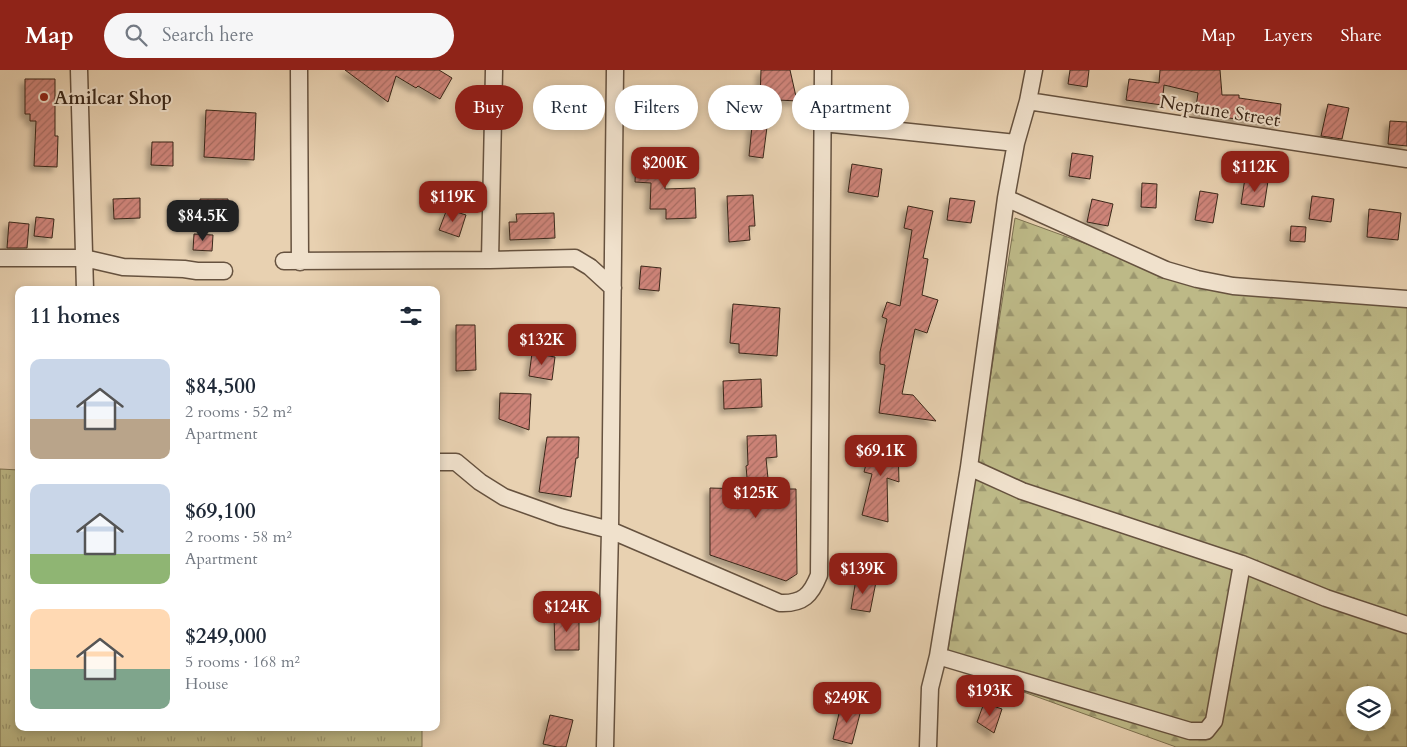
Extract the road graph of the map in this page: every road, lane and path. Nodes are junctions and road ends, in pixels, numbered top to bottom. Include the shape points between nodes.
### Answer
1 (79, 70) edge
2 (298, 70) edge
3 (494, 70) edge
4 (614, 70) edge
5 (824, 70) edge
6 (1034, 70) edge
7 (824, 85) edge
8 (1028, 101) junction
9 (823, 130) edge
10 (891, 130) edge
11 (1016, 143) junction
12 (1407, 159) edge
13 (1006, 198) junction
14 (0, 258) edge
15 (84, 258) junction
16 (490, 260) junction
17 (224, 271) dead end
18 (85, 286) edge
19 (613, 288) junction
20 (1407, 299) edge
21 (440, 462) edge
22 (969, 467) junction
23 (610, 530) junction
24 (1242, 564) junction
25 (1407, 625) edge
26 (938, 656) junction
27 (605, 747) edge
28 (928, 747) edge

1 - 15 street
2 - 16 street via 292,261
3 - 16 street
4 - 19 street
5 - 7 street
6 - 8 street
8 - 11 street
8 - 12 street, Neptune Street
9 - 23 street via 819,575 814,586 807,596 794,604 780,603
10 - 11 street
11 - 13 street
13 - 20 street via 1166,270 1197,279 1233,286
13 - 22 street
14 - 15 street
15 - 17 street via 123,267
15 - 18 street
16 - 19 street via 575,258
19 - 23 street
21 - 23 street via 456,462 504,497
22 - 24 street via 1022,492
22 - 26 street
23 - 27 street
24 - 25 street via 1326,598
24 - 26 street via 1214,720 1206,731 1190,731
26 - 28 street via 930,688

